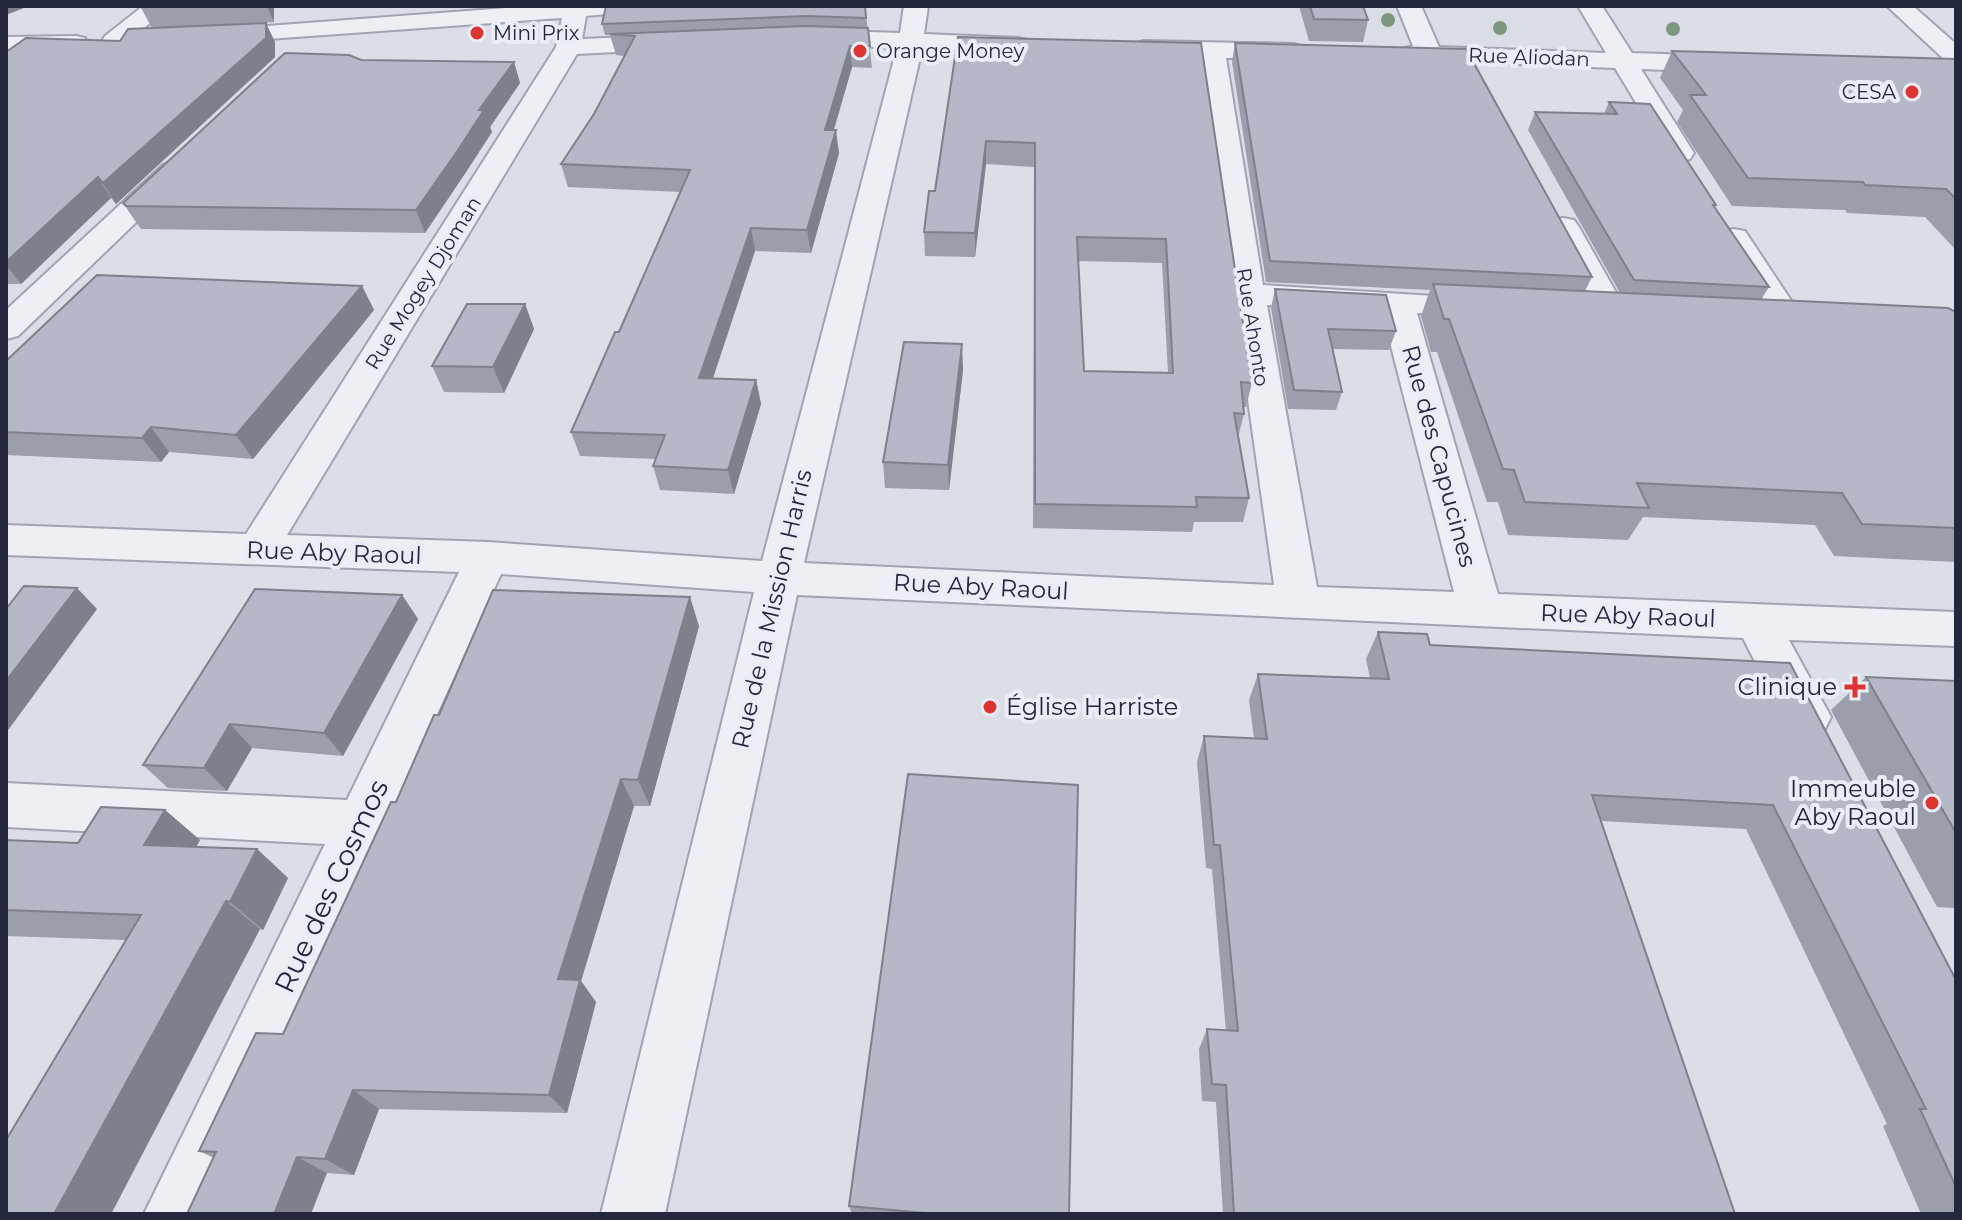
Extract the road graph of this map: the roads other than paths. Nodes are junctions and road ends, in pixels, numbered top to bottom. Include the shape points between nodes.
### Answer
1 (158, 6) edge
2 (632, 6) edge
3 (1409, 6) edge
4 (1590, 6) edge
5 (1899, 6) edge
6 (536, 10) edge
7 (576, 11) junction
8 (914, 24) edge
9 (323, 30) junction
10 (189, 37) edge
11 (784, 37) edge
12 (159, 39) edge
13 (114, 41) junction
14 (692, 41) edge
15 (1038, 46) edge
16 (1117, 48) edge
17 (12, 49) edge
18 (1212, 51) junction
19 (1321, 53) edge
20 (1383, 54) edge
21 (1429, 54) junction
22 (1470, 55) junction
23 (1626, 60) junction
24 (289, 62) edge
25 (549, 63) junction
26 (1752, 64) edge
27 (1951, 66) edge
28 (1484, 82) edge
29 (198, 148) edge
30 (1697, 180) edge
31 (1551, 204) edge
32 (1722, 218) edge
33 (1248, 294) junction
34 (1397, 303) junction
35 (1519, 308) edge
36 (1610, 312) edge
37 (1743, 318) edge
38 (6, 329) edge
39 (6, 540) edge
40 (257, 550) junction
41 (487, 558) junction
42 (779, 578) junction
43 (1298, 603) junction
44 (1481, 610) junction
45 (1757, 621) junction
46 (1956, 629) edge
47 (1828, 759) edge
48 (6, 805) edge
49 (361, 823) junction
50 (176, 1214) edge
51 (633, 1214) edge

1 - 13 street
2 - 7 street
3 - 21 street
4 - 23 street
5 - 27 street
6 - 7 street
6 - 9 street
7 - 25 street, Rue Mogey Djoman
8 - 11 street
8 - 15 street
8 - 42 street, Rue de la Mission Harris
9 - 10 street
9 - 24 street
12 - 13 street
13 - 17 street
14 - 25 street
16 - 18 street
18 - 19 street
18 - 33 street, Rue Ahonto
20 - 21 street, Rue Aliodan
21 - 22 street, Rue Aliodan
22 - 23 street, Rue Aliodan
22 - 28 street
23 - 26 street, Rue Aliodan
23 - 30 street
25 - 40 street, Rue Mogey Djoman
29 - 38 street
31 - 36 street
32 - 37 street via 1803,321
33 - 34 street
33 - 43 street, Rue Ahonto
34 - 35 street
34 - 44 street, Rue des Capucines
39 - 40 street, Rue Aby Raoul
40 - 41 street, Rue Aby Raoul
41 - 42 street, Rue Aby Raoul
41 - 49 street, Rue des Cosmos
42 - 43 street, Rue Aby Raoul
42 - 51 street, Rue de la Mission Harris
43 - 44 street, Rue Aby Raoul
44 - 45 street, Rue Aby Raoul
45 - 46 street, Rue Aby Raoul
45 - 47 street
48 - 49 street
49 - 50 street, Rue des Cosmos

